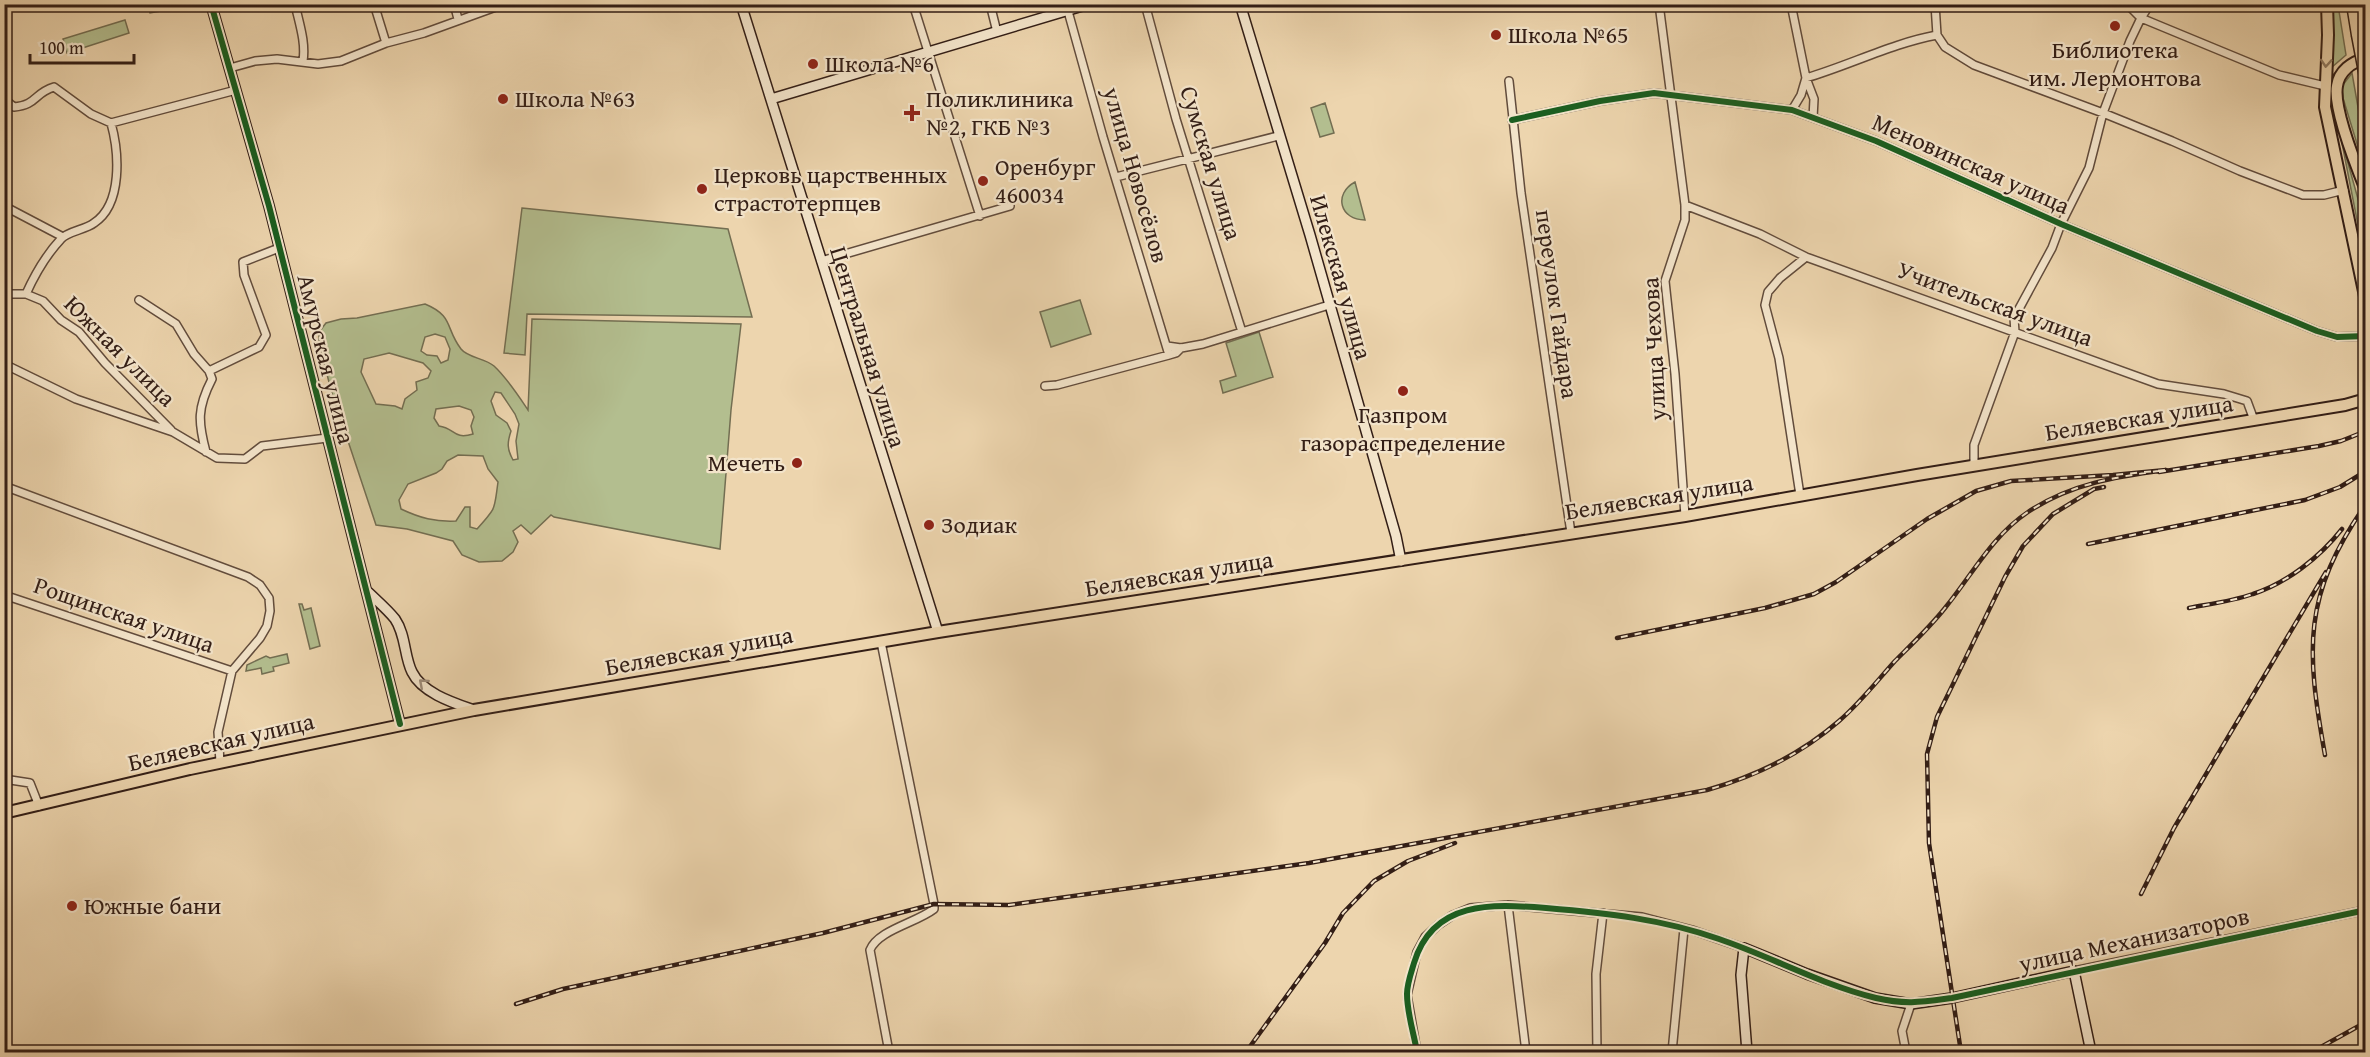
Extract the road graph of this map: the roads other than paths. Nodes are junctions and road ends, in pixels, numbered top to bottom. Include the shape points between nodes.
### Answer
1 (211, 4) edge
2 (295, 4) edge
3 (374, 4) edge
4 (454, 4) edge
5 (504, 4) edge
6 (741, 4) edge
7 (913, 4) edge
8 (990, 4) edge
9 (1089, 4) edge
10 (1145, 4) edge
11 (1240, 4) edge
12 (1659, 4) edge
13 (1791, 4) edge
14 (1935, 4) edge
15 (2127, 4) edge
16 (2151, 4) edge
17 (2327, 4) edge
18 (2353, 4) edge
19 (1067, 8) edge
20 (2141, 18) junction
21 (458, 19) junction
22 (997, 32) junction
23 (1937, 35) junction
24 (386, 43) junction
25 (928, 52) junction
26 (2366, 58) edge
27 (303, 61) junction
28 (230, 68) junction
29 (2366, 77) edge
30 (1806, 78) junction
31 (1509, 81) dead end
32 (2325, 86) junction
33 (236, 90) junction
34 (1671, 96) junction
35 (4, 99) edge
36 (771, 99) junction
37 (1792, 110) junction
38 (2103, 113) junction
39 (1813, 118) junction
40 (1512, 120) junction
41 (111, 123) junction
42 (1278, 136) junction
43 (1190, 160) junction
44 (1116, 177) junction
45 (2344, 190) junction
46 (2366, 190) edge
47 (1685, 205) junction
48 (4, 206) edge
49 (1010, 206) dead end
50 (980, 216) junction
51 (2061, 224) junction
52 (63, 237) junction
53 (279, 248) junction
54 (1806, 257) junction
55 (821, 261) junction
56 (4, 290) edge
57 (26, 294) junction
58 (139, 300) dead end
59 (2366, 301) edge
60 (1329, 305) junction
61 (1242, 332) junction
62 (2015, 332) junction
63 (2366, 336) edge
64 (1167, 346) junction
65 (1181, 348) junction
66 (1169, 355) junction
67 (4, 364) edge
68 (209, 371) junction
69 (1045, 386) dead end
70 (2365, 399) edge
71 (2254, 420) junction
72 (173, 432) junction
73 (327, 438) junction
74 (206, 452) junction
75 (1974, 466) junction
76 (4, 486) edge
77 (1800, 495) junction
78 (1684, 516) junction
79 (1571, 533) junction
80 (1401, 561) junction
81 (364, 588) junction
82 (4, 595) edge
83 (938, 632) junction
84 (881, 642) junction
85 (232, 671) junction
86 (474, 710) junction
87 (400, 724) junction
88 (220, 762) junction
89 (4, 779) edge
90 (39, 806) junction
91 (4, 813) edge
92 (1508, 905) junction
93 (2366, 910) edge
94 (1603, 913) junction
95 (1684, 929) junction
96 (1744, 948) junction
97 (2074, 971) junction
98 (1911, 1004) junction
99 (889, 1053) edge
100 (1417, 1053) edge
101 (1526, 1053) edge
102 (1597, 1053) edge
103 (1672, 1053) edge
104 (1747, 1053) edge
105 (1906, 1053) edge
106 (2091, 1053) edge

1 - 28 street, Амурская улица
2 - 27 street via 303,39
3 - 24 street
4 - 21 street
5 - 21 street
6 - 36 street, Центральная улица
7 - 25 street
8 - 22 street
9 - 19 street
10 - 43 street, Сумская улица
11 - 42 street, Илекская улица
12 - 34 street, улица Чехова
13 - 30 street
14 - 23 street
15 - 20 street
16 - 20 street
17 -> 32 main road
18 - 29 highway, bridge
19 - 22 street
19 - 44 street, улица Новосёлов
20 - 32 street via 2279,75
20 - 38 street
21 - 24 street
22 - 25 street
23 - 30 street
23 - 38 street via 1945,47 1974,65
24 - 27 street via 341,61
25 - 36 street
25 - 50 street
26 - 46 main road via 2344,69 2337,86 2341,116
27 - 28 street via 266,60
28 - 33 street, Амурская улица
30 - 37 street
30 - 39 street via 1814,99
31 - 40 street, переулок Гайдара
32 - 45 main road via 2325,106
33 - 41 street
33 - 53 street, Амурская улица
34 - 37 street, Меновинская улица
34 - 40 street, Меновинская улица via 1654,93 1600,101
34 - 47 street, улица Чехова
35 - 41 street via 14,107 28,105 54,87 91,114
36 - 55 street, Центральная улица
37 - 39 street, Меновинская улица
38 - 45 street via 2303,195
38 - 51 street via 2089,168
39 - 51 street, Меновинская улица via 1876,141
40 - 79 street, переулок Гайдара
41 - 52 street via 117,156 114,191 107,209 96,222
42 - 43 street
42 - 60 street, Илекская улица
43 - 44 street
43 - 61 street, Сумская улица
44 - 64 street, улица Новосёлов
45 - 59 main road
47 - 54 street, Учительская улица
47 - 78 street, улица Чехова via 1685,220 1665,281
48 - 52 street
49 - 50 street
50 - 55 street
51 - 62 street via 2014,318
51 - 63 street, Меновинская улица via 2317,332 2337,337
52 - 57 street via 36,272
53 - 68 street, Южная улица via 243,262 266,335 259,347
53 - 73 street, Амурская улица
54 - 62 street, Учительская улица
54 - 77 street via 1768,292 1765,305 1779,358
55 - 83 street, Центральная улица
56 - 57 street, Южная улица
57 - 72 street, Южная улица via 43,301 79,332
58 - 68 street, Южная улица via 176,324
60 - 61 street
60 - 80 street, Илекская улица
61 - 65 street
62 - 71 street, Учительская улица via 2158,384 2247,401
62 - 75 street via 1974,445
64 - 65 street
64 - 66 street, улица Новосёлов
65 - 66 street
66 - 69 street
67 - 72 street via 76,399
68 - 74 street via 212,379 199,418
70 - 71 main road, Беляевская улица
71 - 75 main road, Беляевская улица
72 - 74 street
73 - 74 street via 262,446 245,459 217,458
73 - 81 street, Амурская улица
75 - 77 main road, Беляевская улица
76 - 85 street via 248,577 260,585 268,598 267,626
77 - 78 main road, Беляевская улица
78 - 79 main road, Беляевская улица
79 - 80 main road, Беляевская улица
80 - 83 main road, Беляевская улица
86 -> 81 street via 423,685 412,673 395,620
81 - 87 street, Амурская улица
82 - 85 street, Рощинская улица
83 - 84 main road, Беляевская улица
84 - 86 main road, Беляевская улица
84 - 99 street via 934,904 925,916 881,936 870,950
85 - 88 street via 218,732
86 - 87 main road, Беляевская улица
87 - 88 main road, Беляевская улица
88 - 90 main road, Беляевская улица
89 - 90 street via 30,783
90 - 91 main road, Беляевская улица
92 - 94 street
92 - 100 street via 1470,908 1453,915 1425,937 1417,952 1407,995
92 - 101 street
93 - 97 street, улица Механизаторов
94 - 95 street via 1642,917
94 - 102 street via 1596,974
95 - 96 street
95 - 103 street
96 - 98 street, улица Механизаторов via 1875,998
96 - 104 street via 1741,975
97 - 98 street, улица Механизаторов
97 - 106 street
98 - 105 street via 1902,1031

